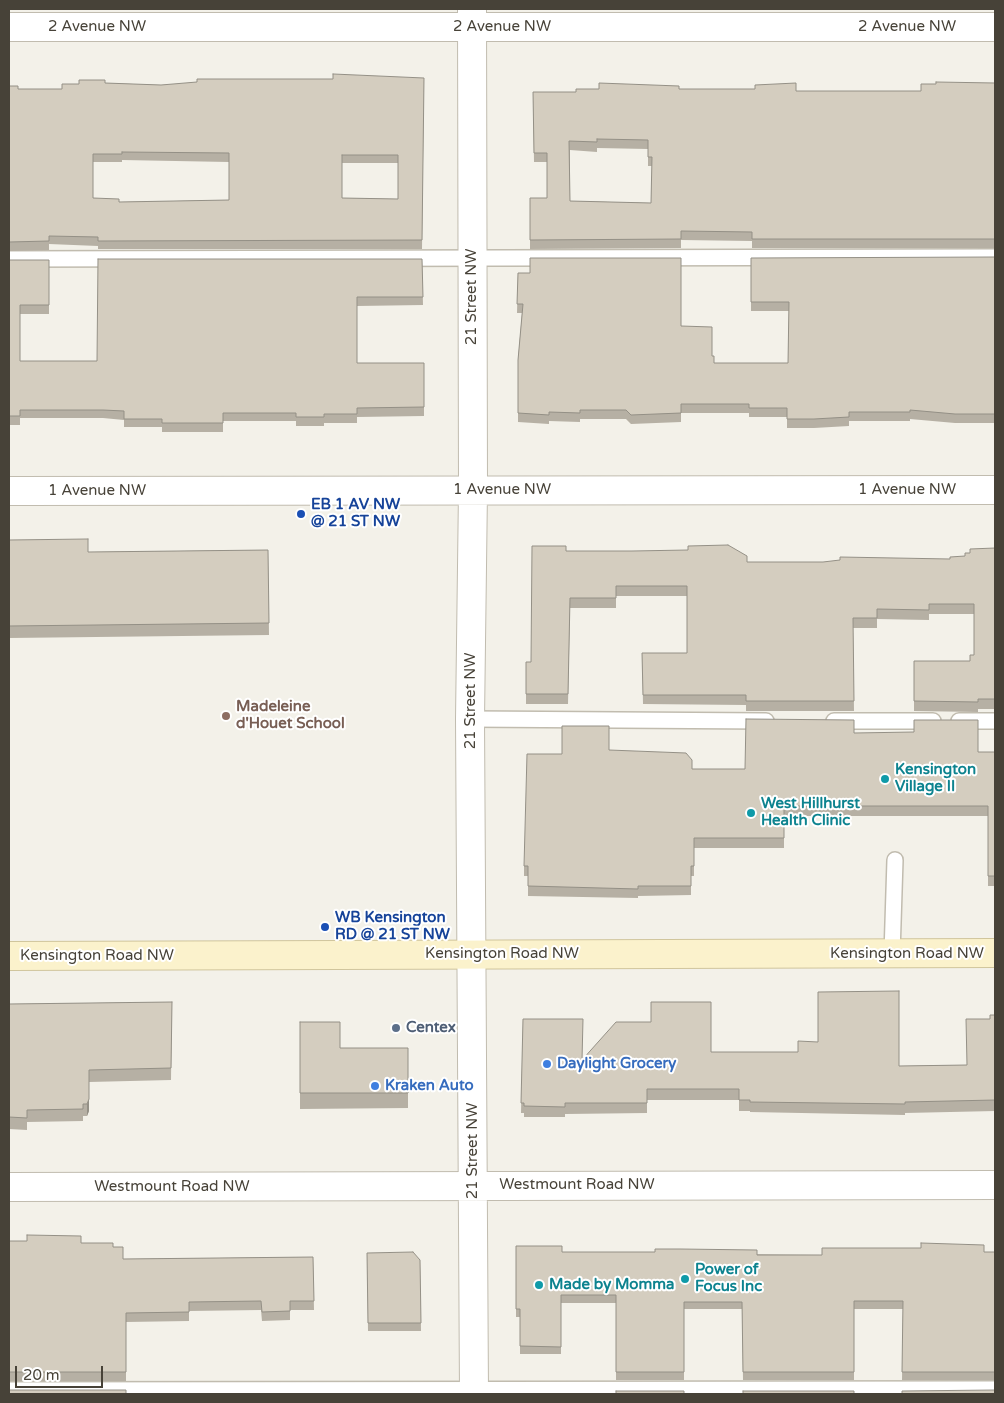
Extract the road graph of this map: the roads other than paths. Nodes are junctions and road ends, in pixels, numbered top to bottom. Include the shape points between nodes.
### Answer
1 (471, 18) edge
2 (9, 27) edge
3 (995, 27) edge
4 (995, 257) edge
5 (472, 258) junction
6 (9, 259) edge
7 (473, 490) junction
8 (995, 490) edge
9 (9, 491) edge
10 (470, 719) junction
11 (780, 721) edge
12 (820, 721) edge
13 (995, 721) edge
14 (895, 860) dead end
15 (473, 954) junction
16 (892, 954) junction
17 (995, 954) edge
18 (9, 956) edge
19 (473, 1185) junction
20 (995, 1185) edge
21 (9, 1187) edge
22 (995, 1389) edge
23 (9, 1390) edge
24 (474, 1391) edge

1 - 2 street, 2 Avenue NW
1 - 3 street, 2 Avenue NW
1 - 5 street, 21 Street NW
4 - 5 lane
5 - 6 lane
5 - 7 street, 21 Street NW
7 - 8 street, 1 Avenue NW
7 - 9 street, 1 Avenue NW
7 - 10 street, 21 Street NW
10 - 11 lane
10 - 15 street, 21 Street NW
12 - 13 lane
14 - 16 lane
15 - 16 street, Kensington Road NW
15 - 18 street, Kensington Road NW
15 - 19 street, 21 Street NW
16 - 17 street, Kensington Road NW
19 - 20 street, Westmount Road NW
19 - 21 street, Westmount Road NW
19 - 24 street, 21 Street NW
22 - 24 lane
23 - 24 lane

